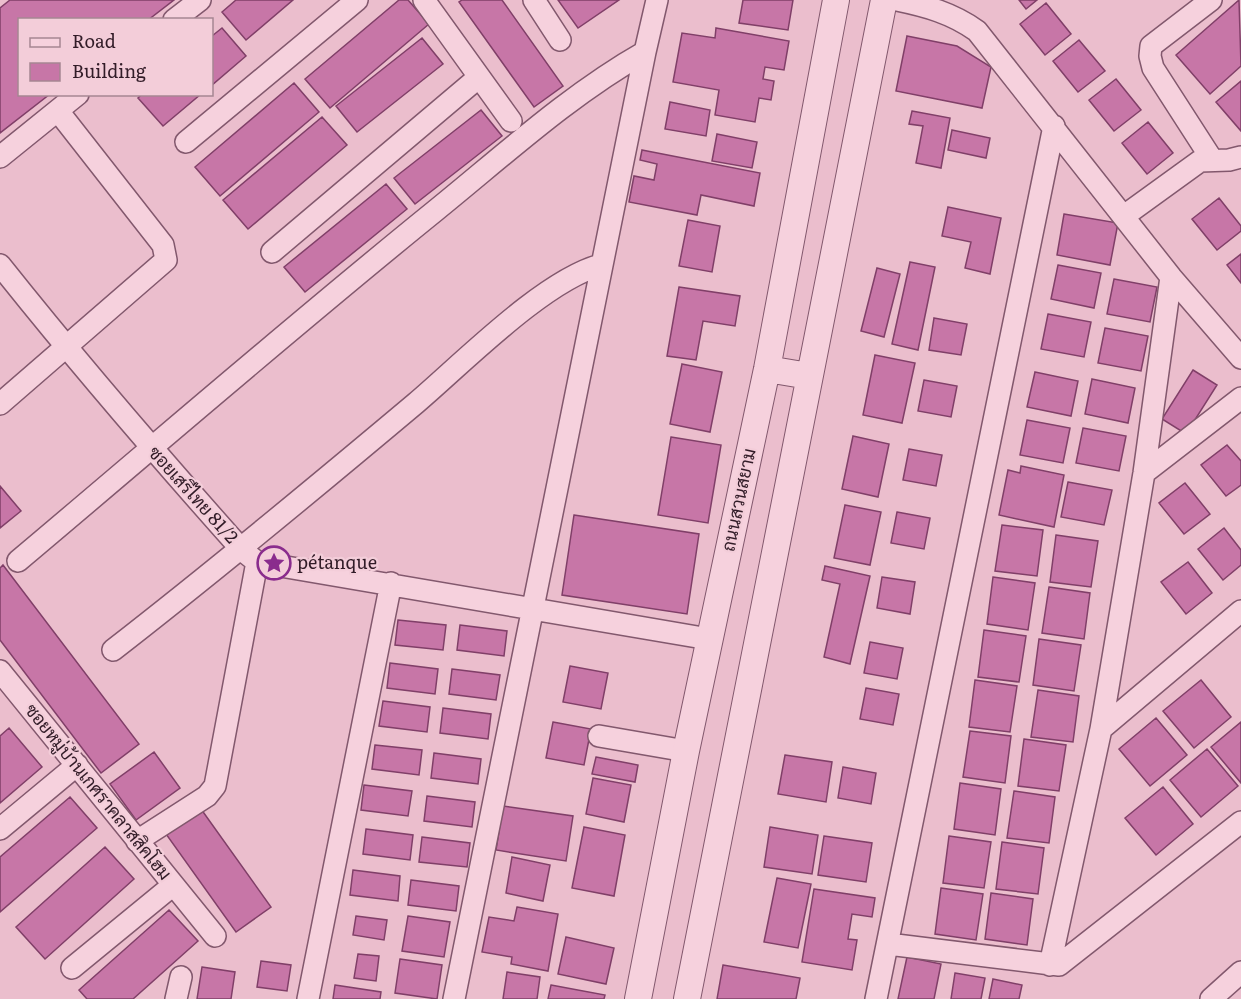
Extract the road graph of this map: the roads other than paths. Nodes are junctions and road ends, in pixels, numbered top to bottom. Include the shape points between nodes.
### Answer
1 (200, 0) edge
2 (357, 0) edge
3 (424, 0) edge
4 (534, 0) edge
5 (657, 0) edge
6 (836, 0) edge
7 (884, 0) edge
8 (897, 0) edge
9 (1211, 0) edge
10 (177, 18) edge
11 (560, 40) dead end
12 (645, 52) junction
13 (479, 77) junction
14 (76, 96) edge
15 (58, 111) junction
16 (511, 121) dead end
17 (1053, 126) junction
18 (186, 142) dead end
19 (0, 157) edge
20 (1241, 157) edge
21 (1211, 158) junction
22 (1124, 216) junction
23 (272, 252) dead end
24 (0, 265) edge
25 (601, 265) junction
26 (1171, 277) junction
27 (66, 349) junction
28 (1241, 358) edge
29 (766, 369) junction
30 (809, 376) junction
31 (1241, 398) edge
32 (0, 404) edge
33 (151, 448) junction
34 (1144, 473) junction
35 (249, 556) junction
36 (18, 561) dead end
37 (391, 583) junction
38 (533, 608) junction
39 (1241, 611) edge
40 (709, 639) junction
41 (113, 650) dead end
42 (0, 671) edge
43 (1101, 729) junction
44 (599, 736) dead end
45 (686, 751) junction
46 (77, 765) junction
47 (1241, 822) edge
48 (0, 830) edge
49 (137, 841) junction
50 (172, 886) junction
51 (215, 936) dead end
52 (888, 944) junction
53 (1050, 965) junction
54 (72, 968) dead end
55 (1241, 972) edge
56 (181, 977) dead end
57 (176, 999) edge
58 (308, 999) edge
59 (454, 999) edge
60 (638, 999) edge
61 (687, 999) edge
62 (876, 999) edge
63 (1211, 999) edge

1 - 10 street
2 - 18 street
3 - 13 street
4 - 11 street
5 - 12 street
6 - 29 street, ถนนสวนสยาม
7 - 30 street
8 - 17 street via 959,18 977,31
9 - 21 street via 1151,46 1150,56 1153,68
12 - 25 street
12 - 33 street via 566,106
13 - 16 street
13 - 23 street
14 - 15 street
15 - 19 street
15 - 27 street via 166,251 164,264
17 - 22 street
17 - 52 street
20 - 21 street
21 - 22 street via 1200,160
22 - 26 street
24 - 27 street, ซอยเสรีไทย 81/2
25 - 35 street via 586,269 529,306
25 - 38 street
26 - 28 street
26 - 34 street
27 - 32 street
27 - 33 street, ซอยเสรีไทย 81/2
29 - 30 street
29 - 40 street, ถนนสวนสยาม
30 - 61 street
31 - 34 street
33 - 35 street, ซอยเสรีไทย 81/2
33 - 36 street
34 - 43 street
35 - 37 street
35 - 41 street
35 - 49 street via 215,786 207,796
37 - 38 street
37 - 58 street
38 - 40 street
38 - 59 street
39 - 43 street
40 - 45 street, ถนนสวนสยาม
42 - 46 street, ซอยหมู่บ้านเกศราคลาสสิคโฮม
43 - 53 street
44 - 45 street
45 - 60 street, ถนนสวนสยาม
46 - 48 street
46 - 49 street, ซอยหมู่บ้านเกศราคลาสสิคโฮม
47 - 53 street via 1067,961
49 - 50 street, ซอยหมู่บ้านเกศราคลาสสิคโฮม
50 - 51 street, ซอยหมู่บ้านเกศราคลาสสิคโฮม
50 - 54 street
52 - 53 street
52 - 62 street
55 - 63 street
56 - 57 street

